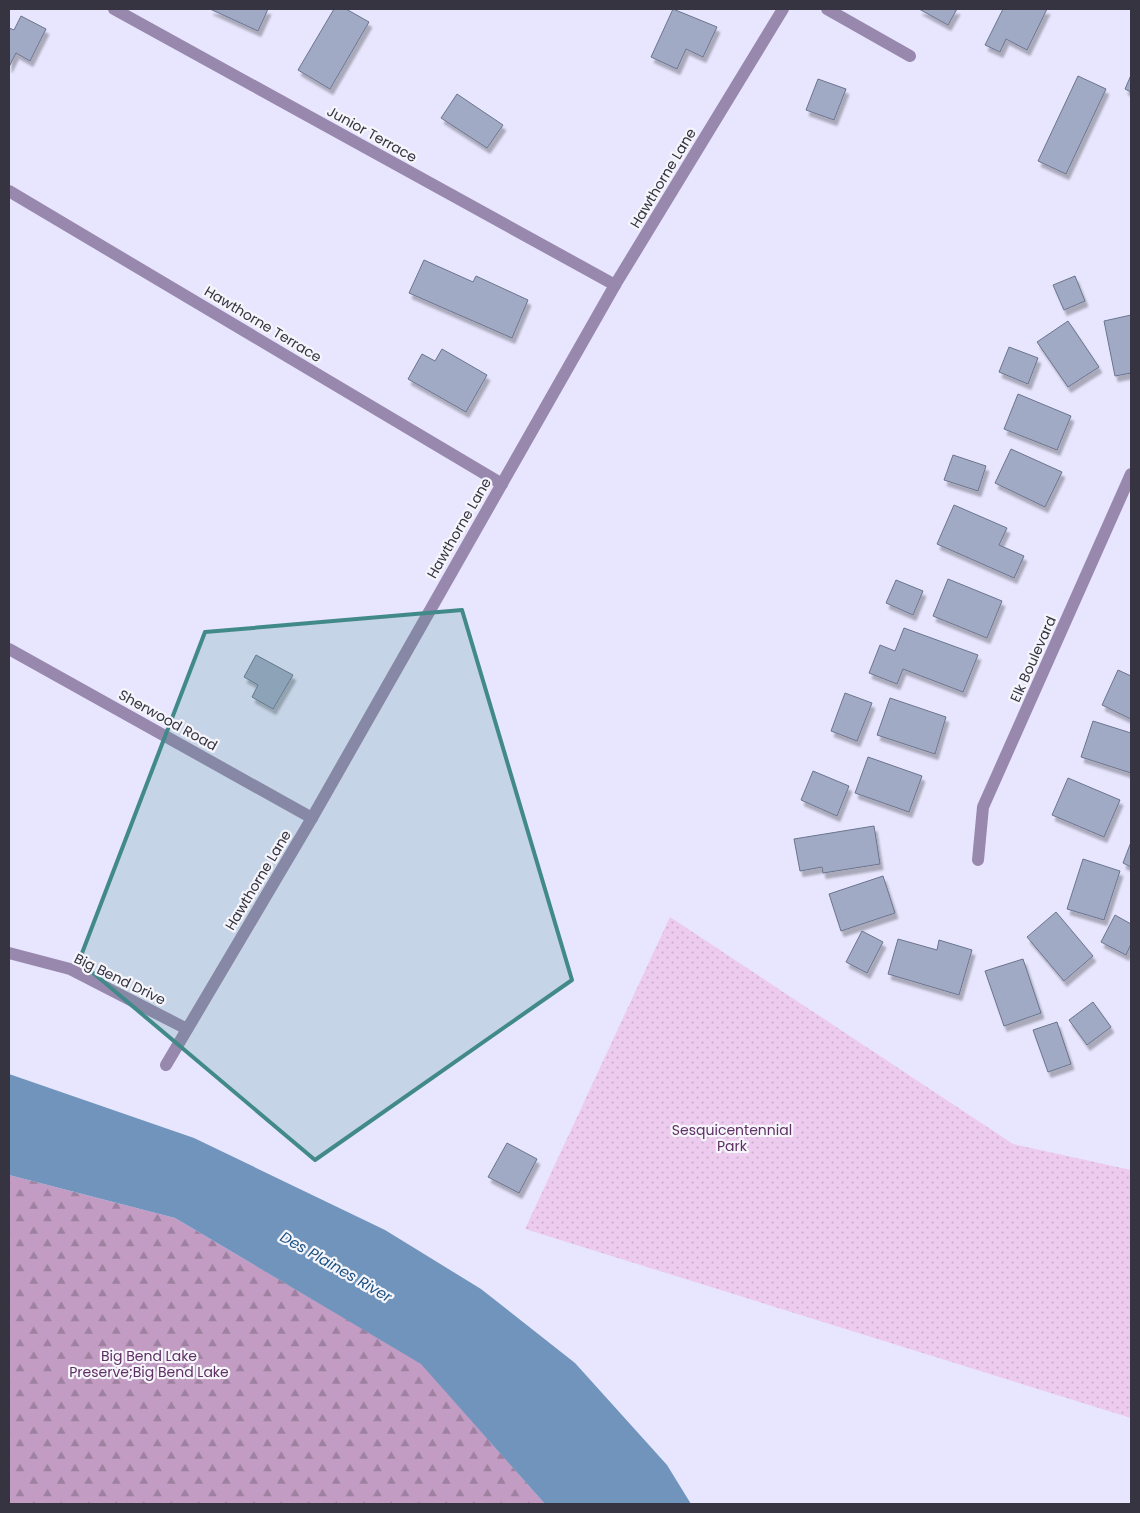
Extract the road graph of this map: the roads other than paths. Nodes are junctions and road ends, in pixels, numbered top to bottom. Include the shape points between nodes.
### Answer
1 (114, 9) edge
2 (783, 9) edge
3 (827, 9) edge
4 (910, 56) dead end
5 (9, 190) edge
6 (615, 285) junction
7 (1131, 474) edge
8 (502, 484) junction
9 (9, 649) edge
10 (312, 818) junction
11 (978, 860) dead end
12 (9, 953) edge
13 (187, 1029) junction
14 (166, 1065) dead end

1 - 6 street, Junior Terrace
2 - 6 street, Hawthorne Lane
3 - 4 street
5 - 8 street, Hawthorne Terrace
6 - 8 street, Hawthorne Lane
7 - 11 street, Elk Boulevard via 983,807
8 - 10 street, Hawthorne Lane
9 - 10 street, Sherwood Road
10 - 13 street, Hawthorne Lane
12 - 13 street, Big Bend Drive via 70,969
13 - 14 street, Hawthorne Lane

